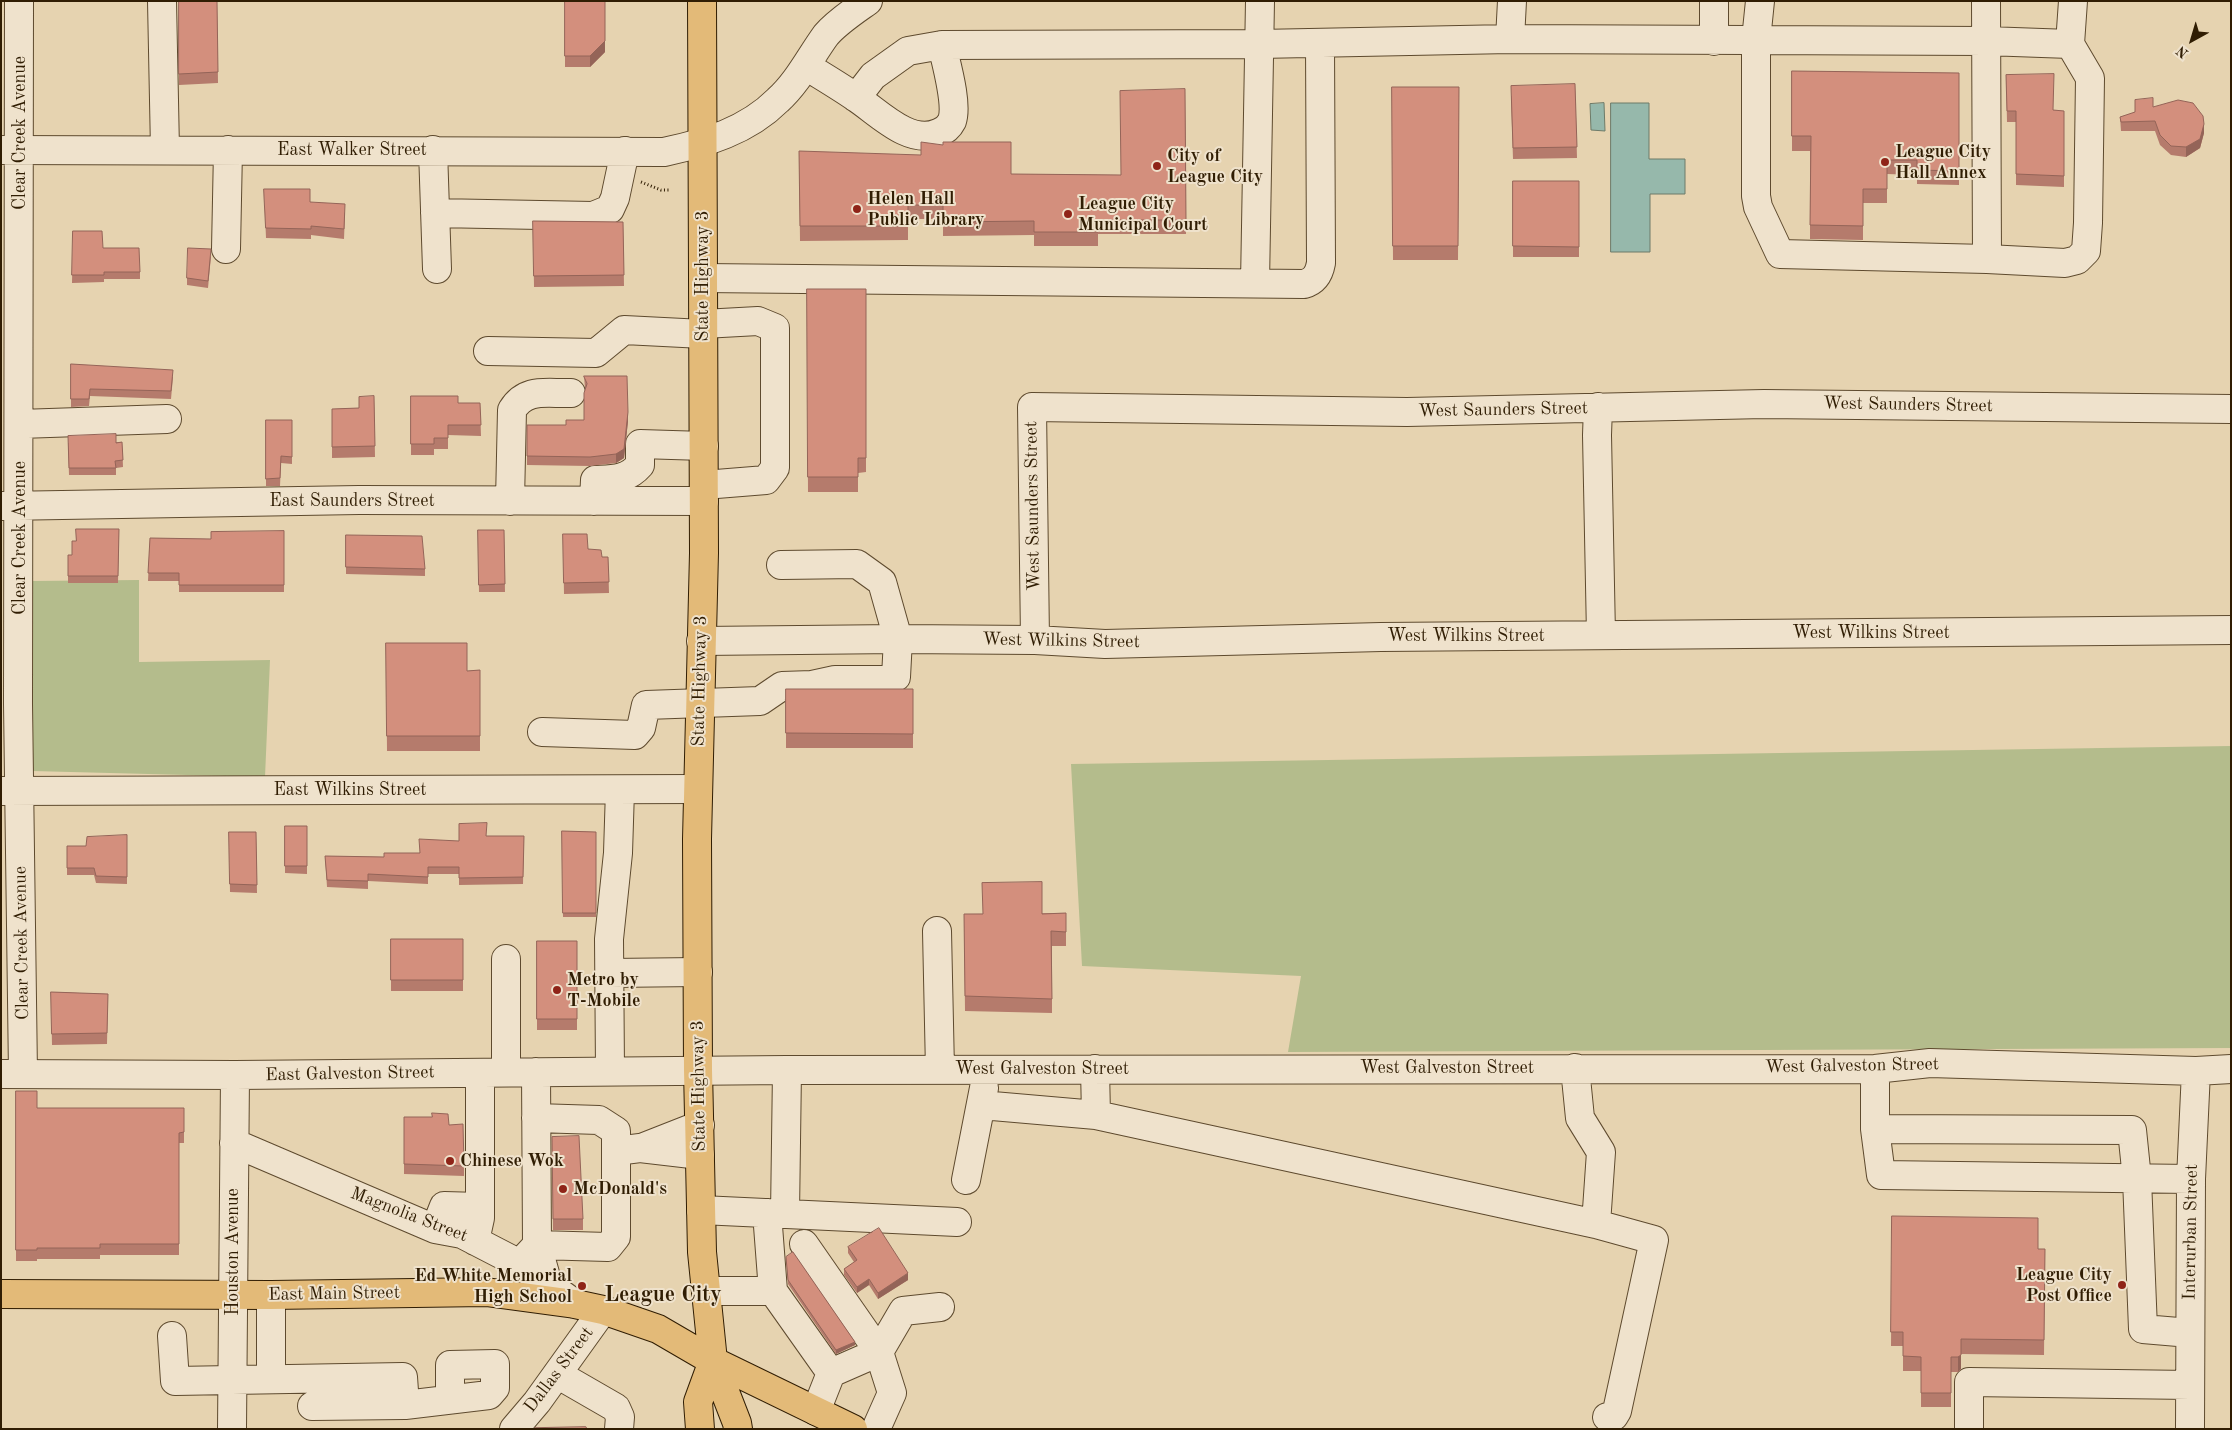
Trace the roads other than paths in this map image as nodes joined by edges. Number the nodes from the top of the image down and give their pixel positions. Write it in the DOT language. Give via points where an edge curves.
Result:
graph roads {
  1 [pos="19,1"];
  2 [pos="162,1"];
  3 [pos="702,1"];
  4 [pos="868,1"];
  5 [pos="1260,1"];
  6 [pos="1512,1"];
  7 [pos="1714,1"];
  8 [pos="1760,1"];
  9 [pos="1986,1"];
  10 [pos="2073,1"];
  11 [pos="1510,39"];
  12 [pos="1756,40"];
  13 [pos="1714,41"];
  14 [pos="1986,41"];
  15 [pos="1320,43"];
  16 [pos="1259,44"];
  17 [pos="2070,44"];
  18 [pos="942,45"];
  19 [pos="806,66"];
  20 [pos="856,98"];
  21 [pos="702,144"];
  22 [pos="11,150"];
  23 [pos="165,150"];
  24 [pos="228,150"];
  25 [pos="433,150"];
  26 [pos="625,151"];
  27 [pos="435,213"];
  28 [pos="226,249"];
  29 [pos="1987,259"];
  30 [pos="437,269"];
  31 [pos="703,278"];
  32 [pos="1255,283"];
  33 [pos="703,329"];
  34 [pos="488,351"];
  35 [pos="571,393"];
  36 [pos="1598,407"];
  37 [pos="2219,408"];
  38 [pos="167,419"];
  39 [pos="20,424"];
  40 [pos="704,446"];
  41 [pos="704,493"];
  42 [pos="510,501"];
  43 [pos="594,501"];
  44 [pos="11,506"];
  45 [pos="781,565"];
  46 [pos="2231,630"];
  47 [pos="1601,635"];
  48 [pos="898,639"];
  49 [pos="836,640"];
  50 [pos="1035,640"];
  51 [pos="701,641"];
  52 [pos="835,680"];
  53 [pos="700,702"];
  54 [pos="542,732"];
  55 [pos="620,790"];
  56 [pos="698,790"];
  57 [pos="11,792"];
  58 [pos="937,931"];
  59 [pos="506,959"];
  60 [pos="610,972"];
  61 [pos="698,972"];
  62 [pos="1575,1068"];
  63 [pos="1095,1069"];
  64 [pos="1875,1069"];
  65 [pos="2231,1069"];
  66 [pos="698,1070"];
  67 [pos="787,1070"];
  68 [pos="940,1070"];
  69 [pos="988,1070"];
  70 [pos="610,1071"];
  71 [pos="2196,1071"];
  72 [pos="536,1072"];
  73 [pos="493,1073"];
  74 [pos="12,1074"];
  75 [pos="235,1076"];
  76 [pos="981,1105"];
  77 [pos="1096,1115"];
  78 [pos="536,1118"];
  79 [pos="700,1125"];
  80 [pos="1875,1128"];
  81 [pos="234,1144"];
  82 [pos="628,1150"];
  83 [pos="700,1155"];
  84 [pos="2137,1179"];
  85 [pos="966,1180"];
  86 [pos="2191,1180"];
  87 [pos="480,1207"];
  88 [pos="701,1210"];
  89 [pos="785,1214"];
  90 [pos="957,1222"];
  91 [pos="1596,1224"];
  92 [pos="435,1229"];
  93 [pos="468,1238"];
  94 [pos="804,1244"];
  95 [pos="769,1246"];
  96 [pos="528,1254"];
  97 [pos="706,1291"];
  98 [pos="773,1292"];
  99 [pos="1,1294"];
  100 [pos="232,1295"];
  101 [pos="271,1295"];
  102 [pos="575,1304"];
  103 [pos="940,1307"];
  104 [pos="603,1310"];
  105 [pos="2190,1333"];
  106 [pos="172,1336"];
  107 [pos="879,1352"];
  108 [pos="713,1361"];
  109 [pos="831,1373"];
  110 [pos="557,1374"];
  111 [pos="271,1379"];
  112 [pos="232,1380"];
  113 [pos="2190,1384"];
  114 [pos="450,1399"];
  115 [pos="405,1405"];
  116 [pos="312,1406"];
  117 [pos="816,1411"];
  118 [pos="1608,1417"];
  119 [pos="232,1429"];
  120 [pos="514,1429"];
  121 [pos="619,1429"];
  122 [pos="700,1429"];
  123 [pos="738,1429"];
  124 [pos="853,1429"];
  125 [pos="876,1429"];
  126 [pos="1969,1429"];
  127 [pos="2190,1429"];
  1 -- 22 [label="street, Clear Creek Avenue"];
  2 -- 23 [label="street"];
  3 -- 21 [label="main road, State Highway 3"];
  4 -- 19 [label="street, East Walker Street" via="828,34"];
  5 -- 16 [label="street"];
  6 -- 11 [label="street"];
  7 -- 13 [label="street"];
  8 -- 12 [label="street"];
  9 -- 14 [label="street"];
  10 -- 17 [label="street"];
  11 -- 13 [label="street"];
  11 -- 15 [label="street"];
  12 -- 13 [label="street"];
  12 -- 14 [label="street"];
  12 -- 29 [label="street" via="1756,196 1780,254"];
  14 -- 17 [label="street"];
  14 -- 29 [label="street"];
  15 -- 16 [label="street"];
  15 -- 32 [label="street" via="1320,271 1316,278 1304,284"];
  16 -- 18 [label="street"];
  16 -- 32 [label="street"];
  17 -- 29 [label="street" via="2090,78 2086,252 2077,260 2065,263"];
  18 -- 20 [label="street" via="908,51 873,76"];
  18 -- 20 [label="street" via="954,108 952,120 945,130 933,136 916,135"];
  19 -- 20 [label="street"];
  19 -- 21 [label="street, East Walker Street" via="778,101 742,127"];
  21 -- 26 [label="street, East Walker Street" via="664,152"];
  21 -- 31 [label="main road, State Highway 3"];
  22 -- 23 [label="street, East Walker Street"];
  22 -- 39 [label="street, Clear Creek Avenue"];
  23 -- 24 [label="street, East Walker Street"];
  24 -- 25 [label="street, East Walker Street"];
  24 -- 28 [label="street"];
  25 -- 26 [label="street, East Walker Street"];
  25 -- 27 [label="street"];
  26 -- 27 [label="street" via="616,198 610,209 593,216"];
  27 -- 30 [label="street"];
  31 -- 32 [label="street"];
  31 -- 33 [label="main road, State Highway 3"];
  33 -- 34 [label="street" via="624,330 596,353"];
  33 -- 40 [label="main road, State Highway 3"];
  33 -- 41 [label="street, East Saunders Street" via="758,320 775,328 775,468 766,480"];
  35 -- 42 [label="street" via="528,394 518,400 512,410"];
  36 -- 37 [label="street, West Saunders Street" via="1764,404"];
  36 -- 47 [label="street"];
  36 -- 50 [label="street, West Saunders Street" via="1407,412 1032,407"];
  38 -- 39 [label="street"];
  39 -- 44 [label="street, Clear Creek Avenue"];
  40 -- 41 [label="main road, State Highway 3"];
  40 -- 43 [label="street" via="640,444 640,466 621,479 595,480"];
  41 -- 43 [label="street, East Saunders Street"];
  41 -- 51 [label="main road, State Highway 3"];
  42 -- 43 [label="street, East Saunders Street"];
  42 -- 44 [label="street, East Saunders Street" via="359,500"];
  44 -- 57 [label="street, Clear Creek Avenue" via="18,704"];
  45 -- 48 [label="street" via="857,564 882,582"];
  46 -- 47 [label="street, West Wilkins Street"];
  47 -- 50 [label="street, West Wilkins Street" via="1105,644"];
  48 -- 49 [label="street, West Wilkins Street"];
  48 -- 50 [label="street, West Wilkins Street"];
  48 -- 52 [label="street" via="896,677 890,680"];
  49 -- 51 [label="street, West Wilkins Street"];
  49 -- 52 [label="street"];
  51 -- 53 [label="main road, State Highway 3"];
  52 -- 53 [label="street" via="782,686 760,701"];
  53 -- 54 [label="street" via="646,705 641,728 635,736"];
  53 -- 56 [label="main road, State Highway 3"];
  55 -- 56 [label="street, East Wilkins Street"];
  55 -- 57 [label="street, East Wilkins Street"];
  55 -- 60 [label="street" via="618,853 609,940"];
  56 -- 61 [label="main road, State Highway 3"];
  57 -- 74 [label="street, Clear Creek Avenue"];
  58 -- 68 [label="street"];
  59 -- 73 [label="street"];
  60 -- 61 [label="street"];
  60 -- 70 [label="street"];
  61 -- 66 [label="main road, State Highway 3"];
  62 -- 63 [label="street, West Galveston Street"];
  62 -- 64 [label="street, West Galveston Street"];
  62 -- 91 [label="street" via="1580,1118 1601,1152"];
  63 -- 69 [label="street, West Galveston Street"];
  63 -- 77 [label="street"];
  64 -- 71 [label="street, West Galveston Street" via="1930,1064"];
  64 -- 80 [label="street"];
  65 -- 71 [label="street"];
  66 -- 67 [label="street, West Galveston Street"];
  66 -- 70 [label="street, East Galveston Street"];
  66 -- 79 [label="main road, State Highway 3"];
  67 -- 68 [label="street, West Galveston Street"];
  67 -- 89 [label="street"];
  68 -- 69 [label="street, West Galveston Street"];
  69 -- 76 [label="street"];
  70 -- 72 [label="street, East Galveston Street"];
  71 -- 86 [label="street, Interurban Street"];
  72 -- 73 [label="street, East Galveston Street"];
  72 -- 78 [label="street"];
  73 -- 75 [label="street, East Galveston Street"];
  73 -- 87 [label="street"];
  74 -- 75 [label="street, East Galveston Street"];
  75 -- 81 [label="street, Houston Avenue"];
  76 -- 77 [label="street"];
  76 -- 85 [label="street"];
  77 -- 91 [label="street"];
  78 -- 82 [label="street" via="599,1120 616,1131"];
  78 -- 96 [label="street"];
  79 -- 82 [label="street"];
  79 -- 83 [label="main road, State Highway 3"];
  80 -- 84 [label="street" via="1880,1175"];
  80 -- 84 [label="street" via="2132,1130"];
  81 -- 92 [label="street, Magnolia Street"];
  81 -- 100 [label="street, Houston Avenue"];
  82 -- 83 [label="street"];
  82 -- 96 [label="street" via="616,1236 608,1247"];
  83 -- 88 [label="main road, State Highway 3"];
  84 -- 86 [label="street"];
  84 -- 105 [label="street" via="2143,1329"];
  86 -- 105 [label="street, Interurban Street"];
  87 -- 92 [label="street" via="444,1206"];
  87 -- 93 [label="street" via="480,1218"];
  88 -- 89 [label="street"];
  88 -- 97 [label="main road, State Highway 3"];
  89 -- 90 [label="street"];
  89 -- 94 [label="street"];
  89 -- 95 [label="street"];
  91 -- 118 [label="street" via="1654,1240 1617,1411"];
  92 -- 93 [label="street, Magnolia Street"];
  93 -- 96 [label="street, Magnolia Street"];
  94 -- 95 [label="street"];
  94 -- 107 [label="street"];
  95 -- 98 [label="street"];
  96 -- 102 [label="street, Magnolia Street" via="548,1284"];
  97 -- 98 [label="street"];
  97 -- 108 [label="main road, State Highway 3"];
  98 -- 109 [label="street"];
  99 -- 100 [label="main road, East Main Street"];
  100 -- 101 [label="main road, East Main Street"];
  100 -- 112 [label="street, Houston Avenue"];
  101 -- 102 [label="main road, East Main Street" via="486,1292"];
  101 -- 111 [label="street"];
  102 -- 104 [label="main road, East Main Street"];
  103 -- 107 [label="street" via="903,1311"];
  104 -- 108 [label="main road, East Main Street" via="658,1329"];
  104 -- 110 [label="street, Dallas Street"];
  105 -- 113 [label="street, Interurban Street"];
  106 -- 112 [label="street" via="175,1382"];
  107 -- 109 [label="street"];
  107 -- 125 [label="street" via="892,1393"];
  108 -- 117 [label="main road, East Main Street"];
  108 -- 122 [label="main road, State Highway 3" via="698,1402"];
  108 -- 123 [label="main road, State Highway 3"];
  109 -- 117 [label="street"];
  110 -- 120 [label="street, Dallas Street"];
  110 -- 121 [label="street" via="616,1408 620,1417"];
  111 -- 112 [label="street"];
  111 -- 115 [label="street" via="403,1377"];
  112 -- 119 [label="street, Houston Avenue"];
  113 -- 126 [label="street" via="1969,1382"];
  113 -- 127 [label="street, Interurban Street"];
  114 -- 115 [label="street"];
  115 -- 116 [label="street"];
  117 -- 124 [label="main road, East Main Street"];
}
